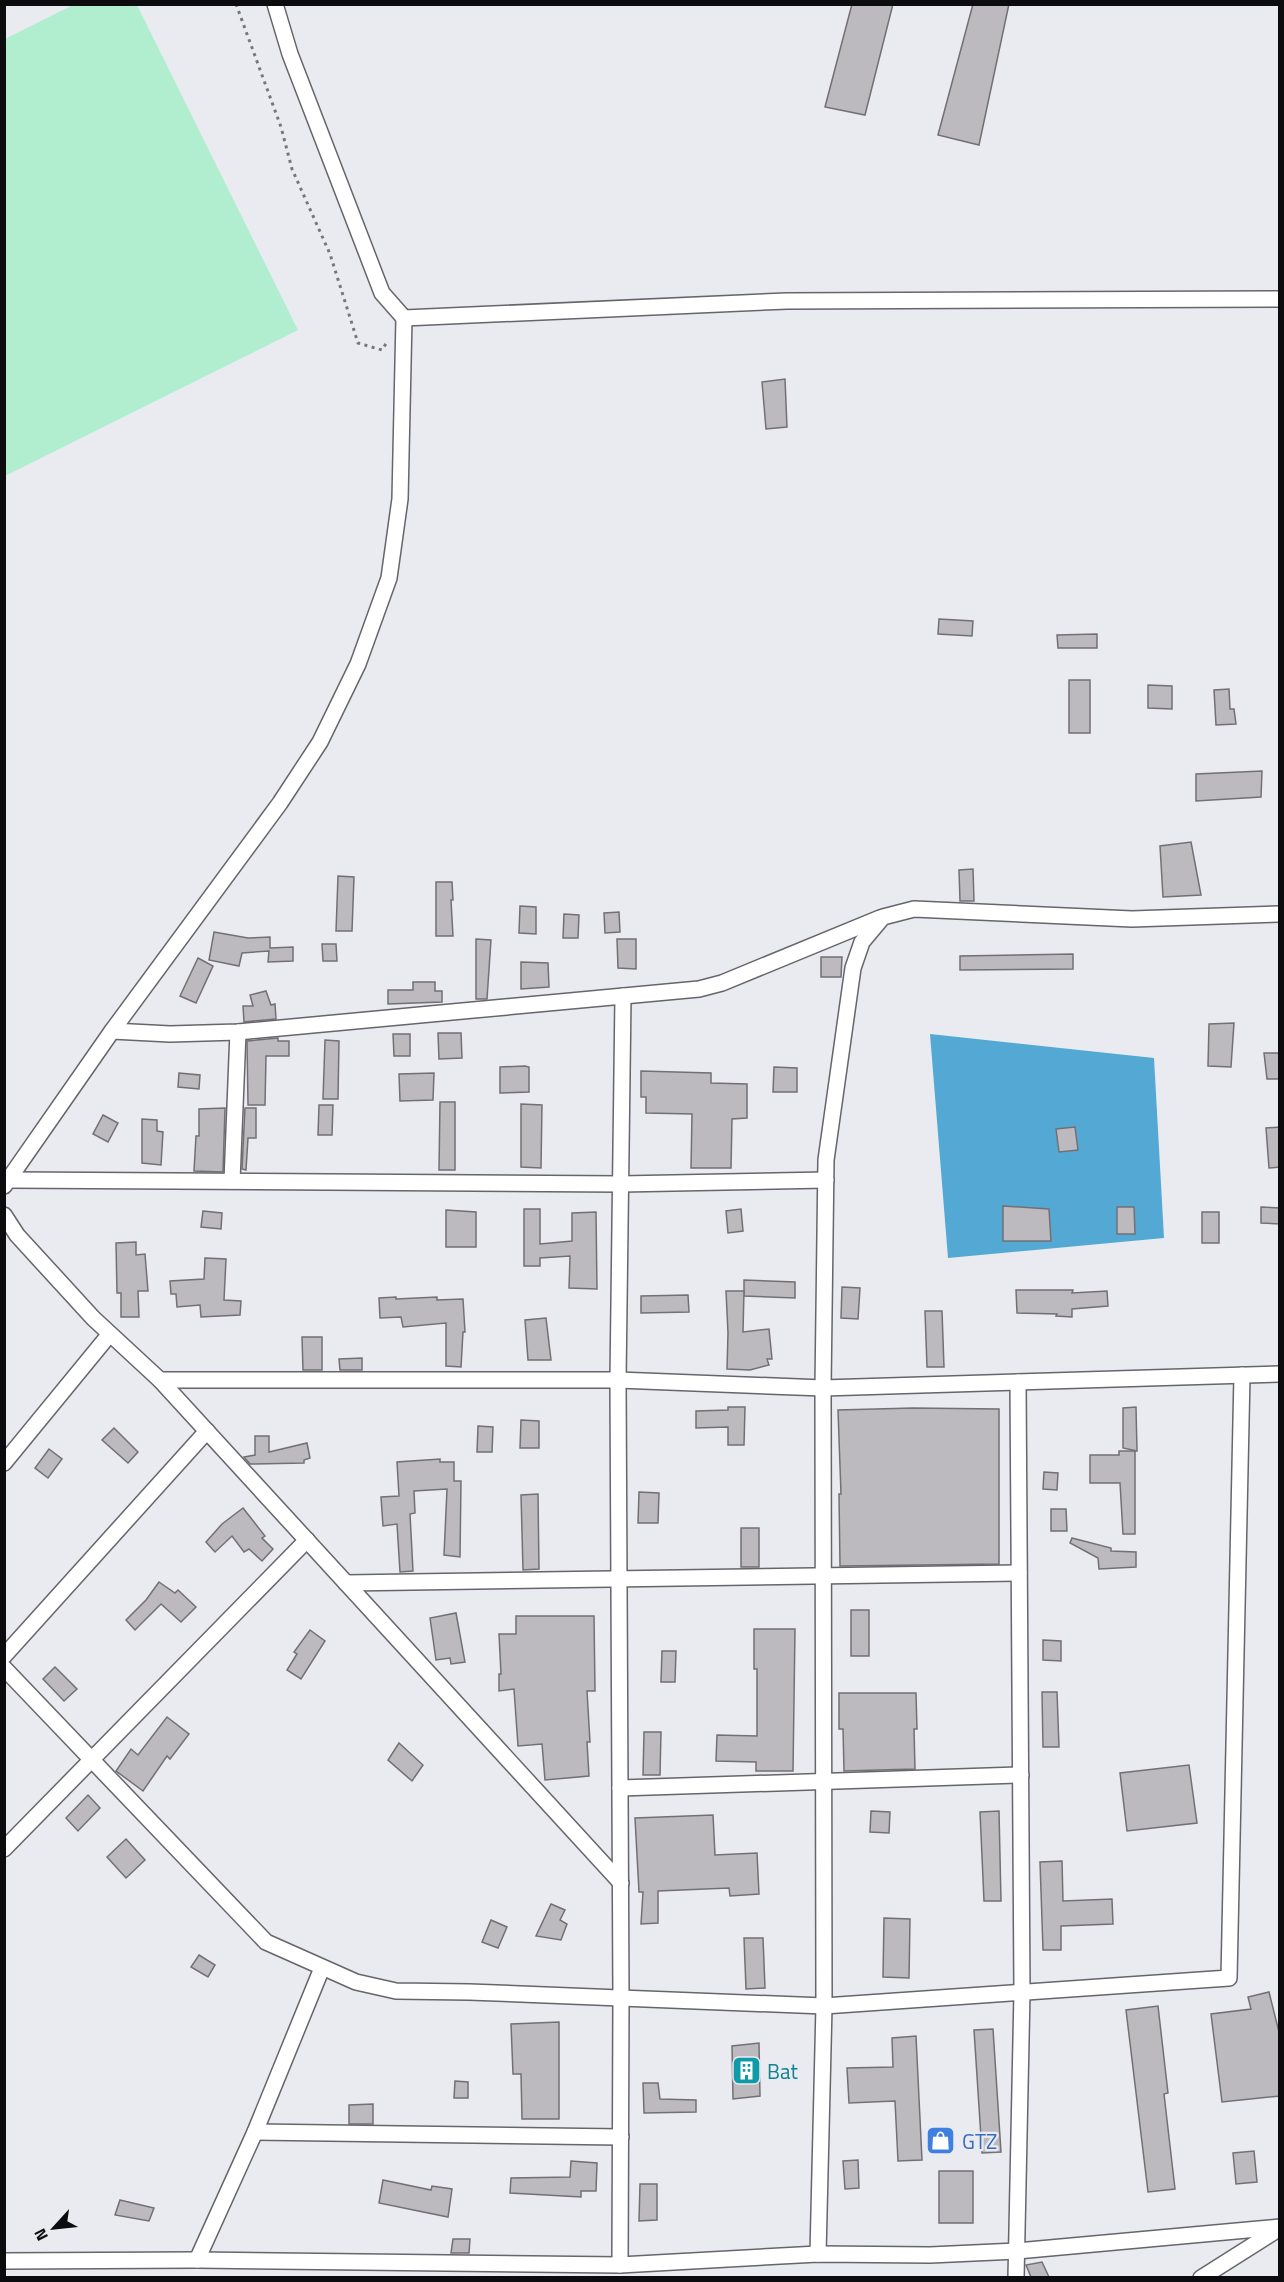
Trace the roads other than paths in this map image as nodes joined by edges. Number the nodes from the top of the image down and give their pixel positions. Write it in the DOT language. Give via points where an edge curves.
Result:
graph roads {
  1 [pos="275,4"];
  2 [pos="1280,299"];
  3 [pos="404,318"];
  4 [pos="1280,914"];
  5 [pos="883,917"];
  6 [pos="623,996"];
  7 [pos="112,1031"];
  8 [pos="238,1032"];
  9 [pos="826,1180"];
  10 [pos="232,1181"];
  11 [pos="7,1183"];
  12 [pos="621,1184"];
  13 [pos="4,1215"];
  14 [pos="110,1335"];
  15 [pos="1280,1374"];
  16 [pos="1242,1375"];
  17 [pos="160,1380"];
  18 [pos="618,1380"];
  19 [pos="1018,1382"];
  20 [pos="823,1388"];
  21 [pos="207,1431"];
  22 [pos="4,1463"];
  23 [pos="307,1540"];
  24 [pos="1020,1573"];
  25 [pos="823,1578"];
  26 [pos="619,1579"];
  27 [pos="346,1583"];
  28 [pos="4,1656"];
  29 [pos="4,1668"];
  30 [pos="92,1759"];
  31 [pos="1021,1775"];
  32 [pos="823,1782"];
  33 [pos="620,1788"];
  34 [pos="4,1849"];
  35 [pos="621,1883"];
  36 [pos="322,1968"];
  37 [pos="1022,1992"];
  38 [pos="621,1998"];
  39 [pos="824,2006"];
  40 [pos="255,2132"];
  41 [pos="621,2138"];
  42 [pos="1280,2228"];
  43 [pos="1017,2251"];
  44 [pos="818,2254"];
  45 [pos="197,2260"];
  46 [pos="4,2261"];
  47 [pos="1223,2264"];
  48 [pos="620,2265"];
  49 [pos="1016,2277"];
  50 [pos="1201,2277"];
  51 [pos="1232,2277"];
  1 -- 3 [label="street" via="290,54 382,293"];
  2 -- 3 [label="street" via="787,301"];
  3 -- 7 [label="street" via="400,499 389,578 358,664 320,742 280,803"];
  4 -- 5 [label="street" via="1132,919 914,909"];
  5 -- 6 [label="street" via="722,983"];
  5 -- 9 [label="street" via="862,942 853,968"];
  6 -- 8 [label="street"];
  6 -- 12 [label="street"];
  7 -- 8 [label="street"];
  7 -- 11 [label="street"];
  8 -- 10 [label="street"];
  9 -- 12 [label="street"];
  9 -- 20 [label="street"];
  10 -- 11 [label="street"];
  10 -- 12 [label="street"];
  12 -- 18 [label="street"];
  13 -- 14 [label="street" via="17,1236"];
  14 -- 17 [label="street"];
  14 -- 22 [label="street"];
  15 -- 16 [label="street"];
  16 -- 19 [label="street"];
  16 -- 37 [label="street" via="1229,1978"];
  17 -- 18 [label="street"];
  17 -- 21 [label="street"];
  18 -- 20 [label="street"];
  18 -- 26 [label="street"];
  19 -- 20 [label="street"];
  19 -- 24 [label="street"];
  20 -- 25 [label="street"];
  21 -- 23 [label="street"];
  21 -- 28 [label="street"];
  23 -- 27 [label="street"];
  23 -- 30 [label="street"];
  24 -- 25 [label="street"];
  24 -- 31 [label="street"];
  25 -- 26 [label="street"];
  25 -- 32 [label="street"];
  26 -- 27 [label="street"];
  26 -- 33 [label="street"];
  27 -- 35 [label="street"];
  29 -- 30 [label="street"];
  30 -- 34 [label="street"];
  30 -- 36 [label="street" via="266,1942"];
  31 -- 32 [label="street"];
  31 -- 37 [label="street"];
  32 -- 33 [label="street"];
  32 -- 39 [label="street"];
  33 -- 35 [label="street"];
  35 -- 38 [label="street"];
  36 -- 38 [label="street" via="356,1982 396,1991"];
  36 -- 40 [label="street"];
  37 -- 39 [label="street"];
  37 -- 43 [label="street"];
  38 -- 39 [label="street"];
  38 -- 41 [label="street"];
  39 -- 44 [label="street"];
  40 -- 41 [label="street"];
  40 -- 45 [label="street"];
  41 -- 48 [label="street"];
  42 -- 43 [label="street"];
  42 -- 47 [label="street"];
  43 -- 44 [label="street"];
  43 -- 49 [label="street"];
  44 -- 48 [label="street"];
  45 -- 46 [label="street"];
  45 -- 48 [label="street"];
  47 -- 50 [label="street"];
  47 -- 51 [label="street"];
}
